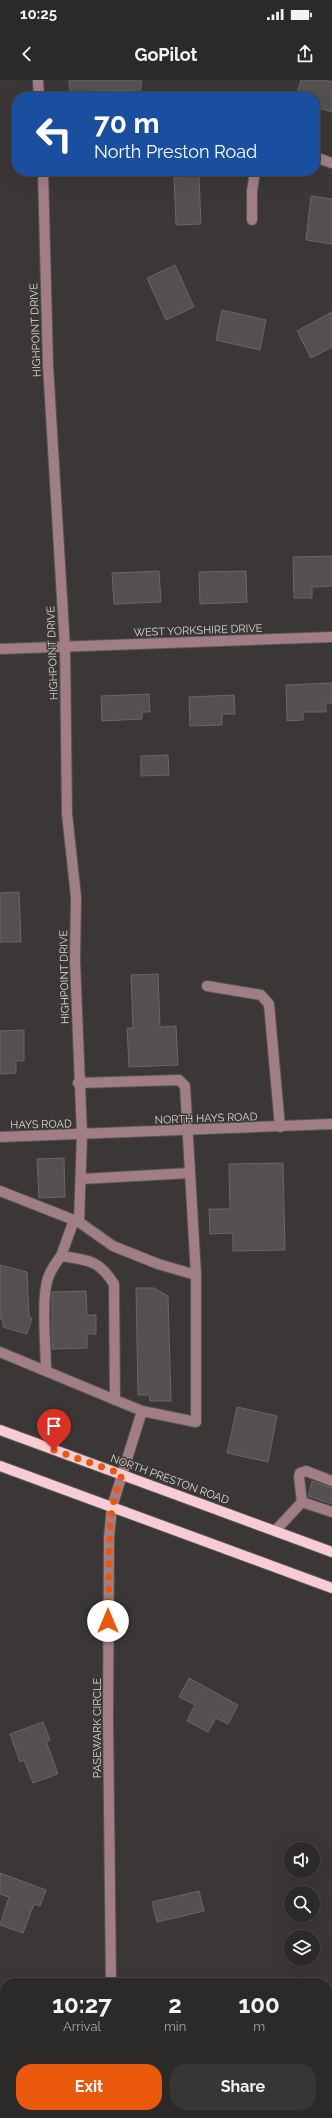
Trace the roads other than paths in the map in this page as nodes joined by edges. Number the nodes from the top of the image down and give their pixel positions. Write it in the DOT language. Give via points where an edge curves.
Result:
graph roads {
  1 [pos="38,80"];
  2 [pos="39,92"];
  3 [pos="320,159"];
  4 [pos="332,163"];
  5 [pos="43,176"];
  6 [pos="254,176"];
  7 [pos="252,220"];
  8 [pos="332,637"];
  9 [pos="65,648"];
  10 [pos="0,649"];
  11 [pos="206,986"];
  12 [pos="78,1083"];
  13 [pos="332,1124"];
  14 [pos="280,1126"];
  15 [pos="187,1130"];
  16 [pos="82,1135"];
  17 [pos="0,1137"];
  18 [pos="190,1173"];
  19 [pos="81,1178"];
  20 [pos="0,1191"];
  21 [pos="77,1221"];
  22 [pos="61,1256"];
  23 [pos="196,1275"];
  24 [pos="0,1352"];
  25 [pos="46,1371"];
  26 [pos="115,1400"];
  27 [pos="142,1411"];
  28 [pos="0,1430"];
  29 [pos="0,1466"];
  30 [pos="122,1474"];
  31 [pos="332,1481"];
  32 [pos="302,1502"];
  33 [pos="112,1507"];
  34 [pos="332,1512"];
  35 [pos="275,1531"];
  36 [pos="332,1552"];
  37 [pos="332,1588"];
  38 [pos="112,1978"];
  1 -- 2 [label="street"];
  3 -- 4 [label="street"];
  5 -- 9 [label="street, HIGHPOINT DRIVE" via="48,365"];
  6 -- 7 [label="street"];
  8 -- 9 [label="street, WEST YORKSHIRE DRIVE"];
  9 -- 10 [label="street, WEST YORKSHIRE DRIVE"];
  9 -- 12 [label="street, HIGHPOINT DRIVE" via="67,814 76,897"];
  11 -- 14 [label="street" via="261,995 269,1004"];
  12 -- 15 [label="street" via="179,1080 185,1086"];
  12 -- 16 [label="street, HIGHPOINT DRIVE"];
  13 -- 14 [label="street, NORTH HAYS ROAD"];
  14 -- 15 [label="street, NORTH HAYS ROAD"];
  15 -- 16 [label="street, NORTH HAYS ROAD"];
  15 -- 18 [label="street"];
  16 -- 17 [label="street, HAYS ROAD"];
  16 -- 19 [label="street, HIGHPOINT DRIVE"];
  18 -- 19 [label="street"];
  18 -- 23 [label="street"];
  19 -- 21 [label="street, HIGHPOINT DRIVE"];
  20 -- 21 [label="street"];
  21 -- 22 [label="street, HIGHPOINT DRIVE"];
  21 -- 23 [label="street" via="113,1246 158,1264"];
  22 -- 25 [label="street, HIGHPOINT DRIVE" via="52,1268 47,1284"];
  22 -- 26 [label="street" via="87,1259 97,1263 107,1272 114,1284"];
  23 -- 27 [label="street" via="196,1422"];
  24 -- 25 [label="street"];
  25 -- 26 [label="street"];
  26 -- 27 [label="street"];
  27 -- 30 [label="street, PASEWARK CIRCLE"];
  28 -- 30 [label="main road, NORTH PRESTON ROAD"];
  29 -- 33 [label="main road"];
  30 -- 33 [label="street, PASEWARK CIRCLE"];
  30 -- 35 [label="main road, NORTH PRESTON ROAD"];
  31 -- 32 [label="street" via="306,1471 300,1473"];
  32 -- 34 [label="street"];
  32 -- 35 [label="street"];
  33 -- 37 [label="main road"];
  33 -- 38 [label="street, PASEWARK CIRCLE" via="109,1537 108,1719"];
  35 -- 36 [label="main road, NORTH PRESTON ROAD"];
}
